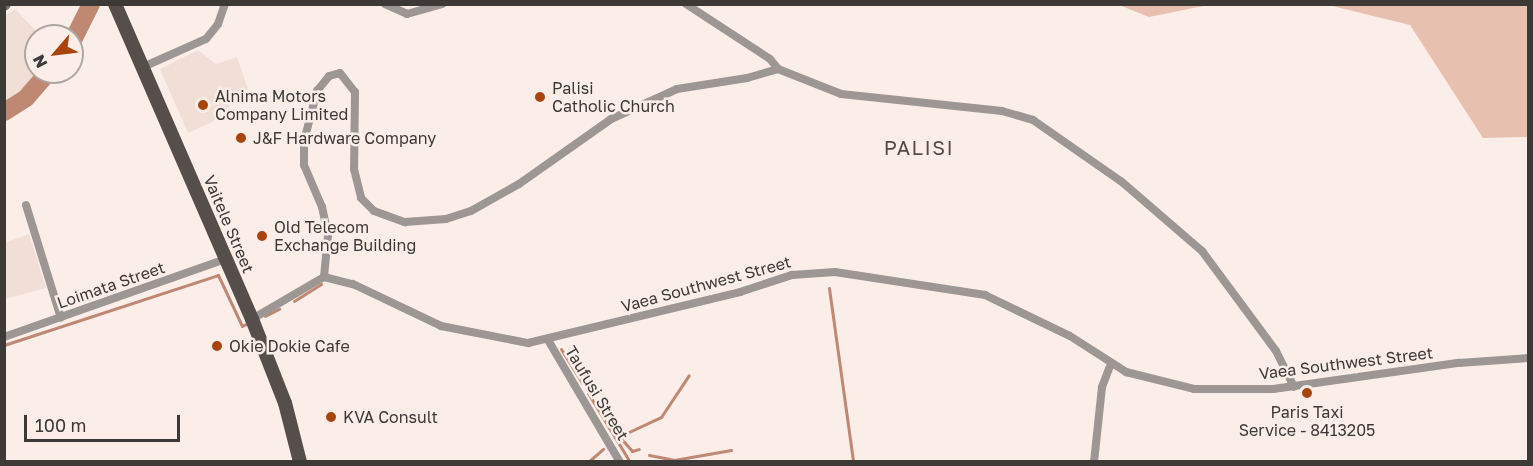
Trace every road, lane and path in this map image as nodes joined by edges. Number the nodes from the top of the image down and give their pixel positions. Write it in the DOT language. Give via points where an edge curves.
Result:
graph roads {
  1 [pos="225,4"];
  2 [pos="385,4"];
  3 [pos="443,4"];
  4 [pos="686,4"];
  5 [pos="116,6"];
  6 [pos="143,67"];
  7 [pos="778,69"];
  8 [pos="26,204"];
  9 [pos="226,259"];
  10 [pos="324,277"];
  11 [pos="61,318"];
  12 [pos="252,319"];
  13 [pos="4,337"];
  14 [pos="548,340"];
  15 [pos="1528,358"];
  16 [pos="1112,364"];
  17 [pos="1294,387"];
  18 [pos="300,462"];
  19 [pos="620,462"];
  20 [pos="1094,462"];
  1 -- 6 [label="street" via="218,24 206,39"];
  2 -- 3 [label="street" via="407,14"];
  4 -- 7 [label="street" via="770,59"];
  5 -- 6 [label="main road, Vaitele Street"];
  6 -- 9 [label="main road, Vaitele Street"];
  7 -- 10 [label="street" via="667,93 611,119 471,211 446,219 405,222 374,211 361,198 354,169 355,92 340,73 329,76 317,91 304,141 304,165 322,207 328,235"];
  7 -- 17 [label="street" via="841,94 1002,111 1033,120 1122,182 1202,251 1276,351"];
  8 -- 11 [label="street"];
  9 -- 11 [label="street, Loimata Street"];
  9 -- 12 [label="main road, Vaitele Street"];
  10 -- 12 [label="street"];
  10 -- 14 [label="street, Vaea Southwest Street" via="353,284 441,326 510,341"];
  11 -- 13 [label="street, Loimata Street"];
  12 -- 18 [label="main road, Vaitele Street" via="285,403"];
  14 -- 16 [label="street, Vaea Southwest Street" via="740,292 792,274 835,272 985,296 1032,316"];
  14 -- 19 [label="street, Taufusi Street"];
  15 -- 17 [label="street, Vaea Southwest Street" via="1459,363"];
  16 -- 17 [label="street, Vaea Southwest Street" via="1126,372 1194,388"];
  16 -- 20 [label="street" via="1102,387"];
}
